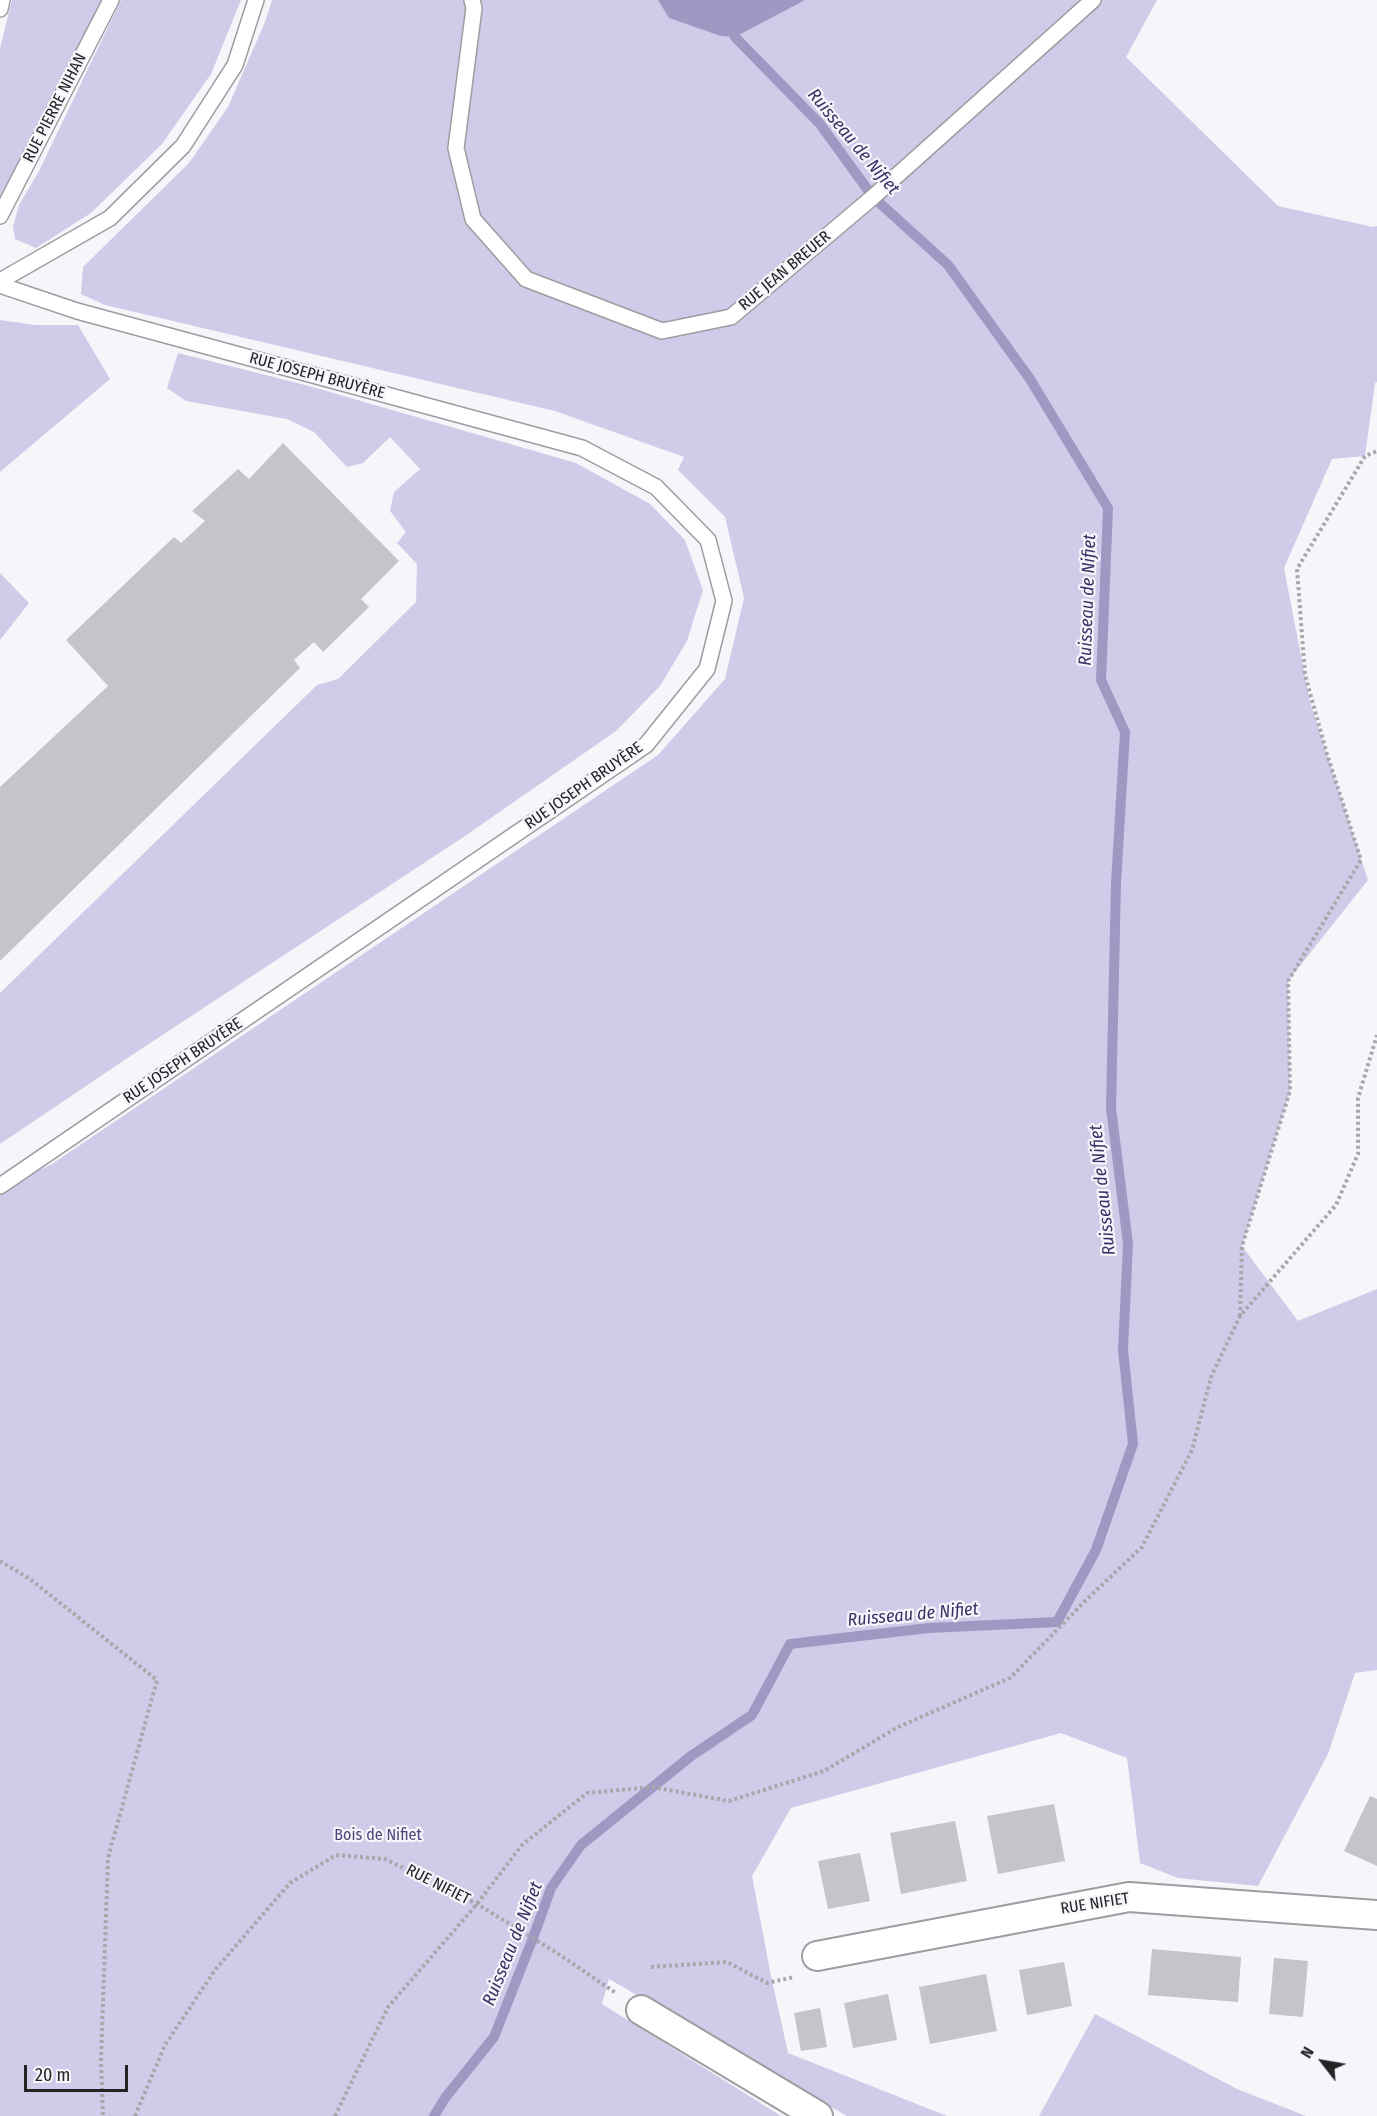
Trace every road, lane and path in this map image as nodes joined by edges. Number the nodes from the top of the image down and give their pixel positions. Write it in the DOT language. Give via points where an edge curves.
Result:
graph roads {
  1 [pos="2,0"];
  2 [pos="111,0"];
  3 [pos="256,0"];
  4 [pos="472,0"];
  5 [pos="1093,0"];
  6 [pos="0,9"];
  7 [pos="0,216"];
  8 [pos="0,283"];
  9 [pos="1377,451"];
  10 [pos="1377,1035"];
  11 [pos="0,1186"];
  12 [pos="1240,1316"];
  13 [pos="0,1561"];
  14 [pos="477,1904"];
  15 [pos="1377,1916"];
  16 [pos="817,1956"];
  17 [pos="651,1967"];
  18 [pos="641,2010"];
  19 [pos="103,2116"];
  20 [pos="135,2116"];
  21 [pos="335,2116"];
  22 [pos="818,2116"];
  1 -- 6 [label="lane"];
  2 -- 7 [label="lane, RUE PIERRE NIHAN"];
  3 -- 8 [label="lane" via="235,65 183,146 111,218"];
  4 -- 5 [label="lane, RUE JEAN BREUER" via="456,148 473,219 526,279 662,331 731,317 873,197"];
  8 -- 11 [label="lane, RUE JOSEPH BRUYÈRE" via="77,311 582,448 656,488 708,540 724,601 706,669 646,745"];
  9 -- 12 [label="path" via="1365,456 1298,569 1305,675 1361,860 1288,981 1290,1091 1242,1246"];
  10 -- 12 [label="path" via="1358,1098 1358,1154 1336,1205"];
  12 -- 14 [label="path" via="1211,1377 1192,1450 1142,1547 1010,1677 898,1727 824,1771 729,1801 652,1787 587,1793 522,1845"];
  13 -- 19 [label="path" via="30,1579 157,1680 108,1858 101,2059"];
  14 -- 18 [label="path, RUE NIFIET"];
  14 -- 20 [label="path, RUE NIFIET" via="386,1859 336,1855 290,1883 215,1970 165,2046"];
  14 -- 21 [label="path" via="388,2007"];
  15 -- 16 [label="street, RUE NIFIET" via="1129,1897"];
  16 -- 17 [label="path" via="820,1972 767,1983 727,1962"];
  18 -- 22 [label="street"];
}
